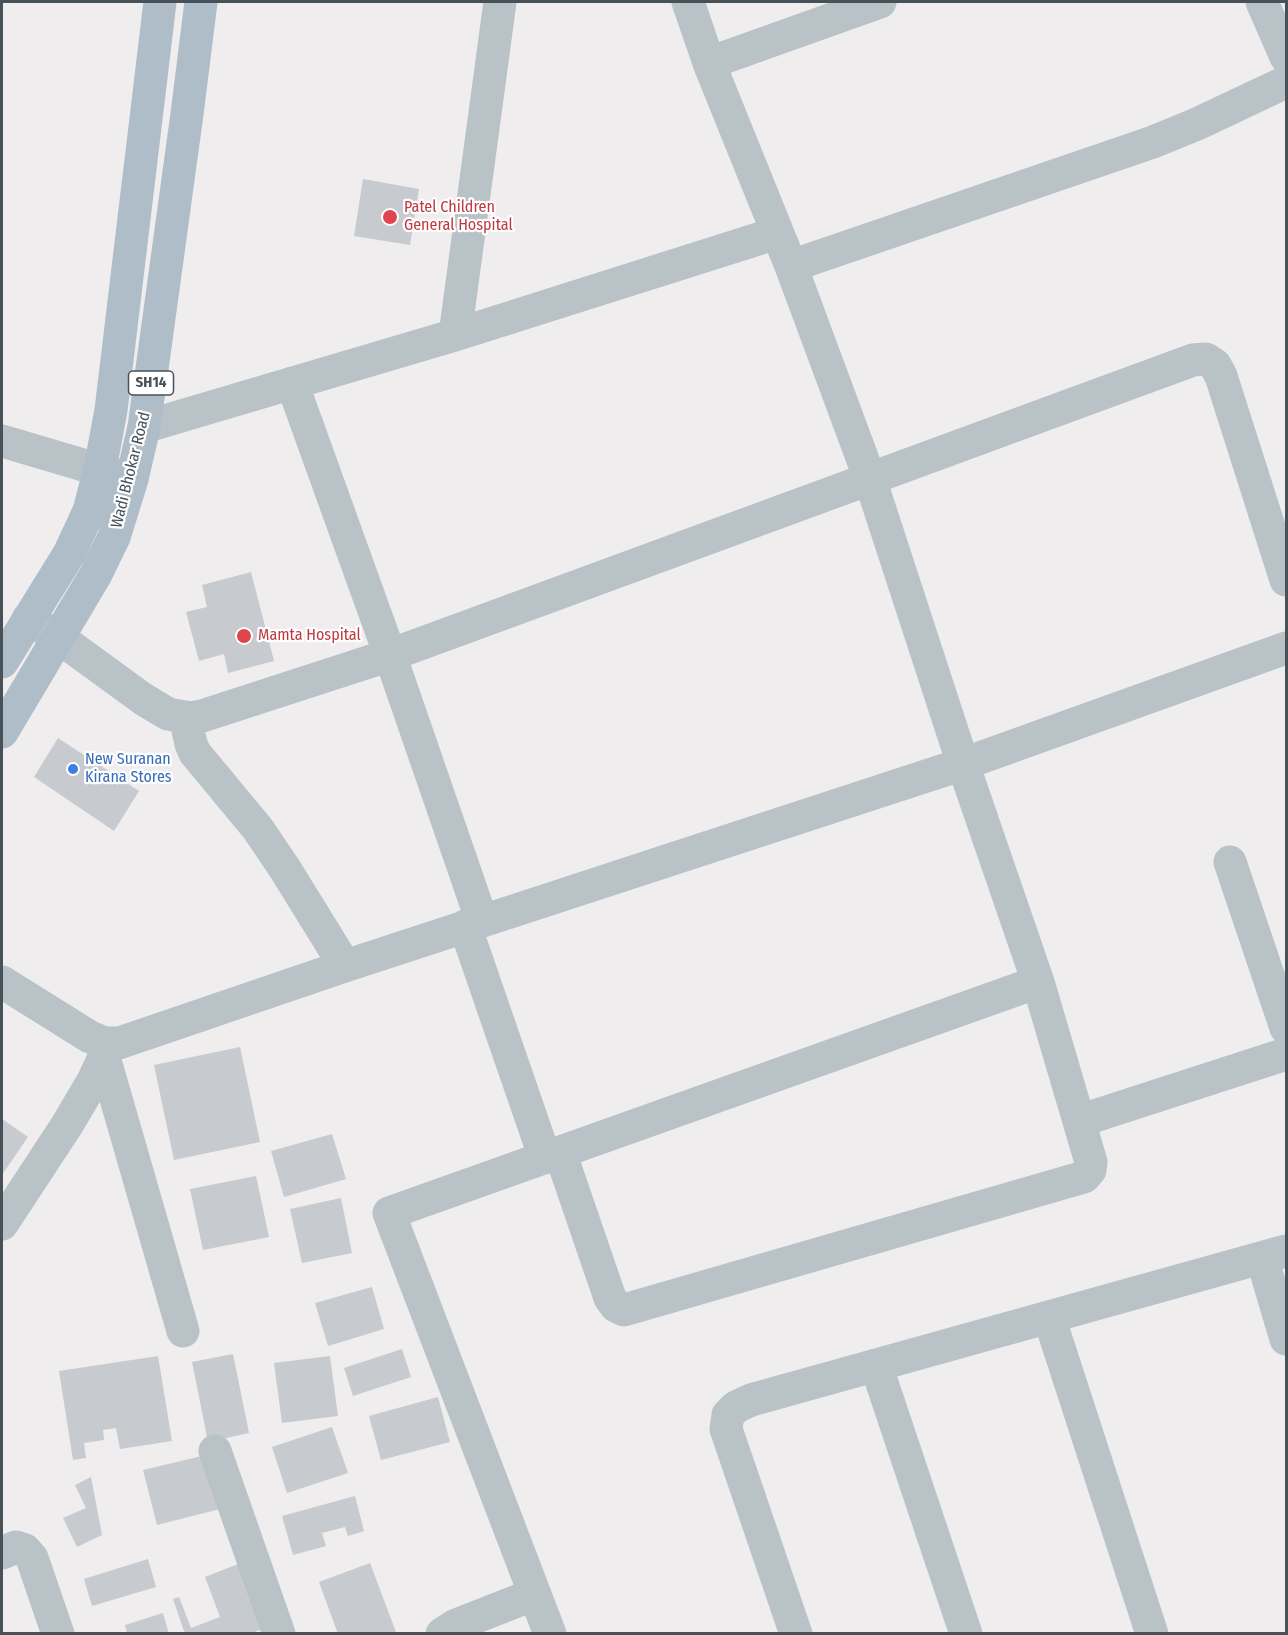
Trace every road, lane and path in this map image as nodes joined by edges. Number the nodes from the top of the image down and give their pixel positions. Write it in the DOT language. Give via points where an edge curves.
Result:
graph roads {
  1 [pos="160,2"];
  2 [pos="201,2"];
  3 [pos="500,2"];
  4 [pos="688,2"];
  5 [pos="880,2"];
  6 [pos="1262,2"];
  7 [pos="1287,57"];
  8 [pos="708,63"];
  9 [pos="1287,82"];
  10 [pos="777,233"];
  11 [pos="791,267"];
  12 [pos="455,335"];
  13 [pos="292,383"];
  14 [pos="144,428"];
  15 [pos="2,441"];
  16 [pos="100,469"];
  17 [pos="870,479"];
  18 [pos="132,480"];
  19 [pos="1287,580"];
  20 [pos="28,619"];
  21 [pos="58,637"];
  22 [pos="1287,648"];
  23 [pos="390,655"];
  24 [pos="2,662"];
  25 [pos="190,718"];
  26 [pos="2,732"];
  27 [pos="963,764"];
  28 [pos="1230,862"];
  29 [pos="473,924"];
  30 [pos="345,966"];
  31 [pos="2,982"];
  32 [pos="1038,982"];
  33 [pos="1287,1028"];
  34 [pos="105,1050"];
  35 [pos="1287,1053"];
  36 [pos="1079,1121"];
  37 [pos="552,1155"];
  38 [pos="2,1224"];
  39 [pos="1274,1254"];
  40 [pos="1049,1317"];
  41 [pos="183,1331"];
  42 [pos="1287,1339"];
  43 [pos="876,1365"];
  44 [pos="214,1451"];
  45 [pos="2,1553"];
  46 [pos="535,1594"];
  47 [pos="58,1634"];
  48 [pos="279,1634"];
  49 [pos="442,1634"];
  50 [pos="550,1634"];
  51 [pos="796,1634"];
  52 [pos="966,1634"];
  53 [pos="1152,1634"];
  1 -- 16 [label="main road, Wadi Bhokar Road / SH14" via="113,398"];
  2 -- 14 [label="main road, Wadi Bhokar Road / SH14"];
  3 -- 12 [label="street"];
  4 -- 8 [label="street"];
  5 -- 8 [label="street"];
  6 -- 7 [label="street"];
  8 -- 10 [label="street"];
  9 -- 11 [label="street" via="1153,142"];
  10 -- 11 [label="street"];
  10 -- 12 [label="street"];
  11 -- 17 [label="street"];
  12 -- 13 [label="street"];
  13 -- 14 [label="street"];
  13 -- 23 [label="street"];
  14 -- 18 [label="main road, Wadi Bhokar Road / SH14"];
  15 -- 16 [label="street"];
  16 -- 18 [label="street"];
  16 -- 20 [label="main road, Wadi Bhokar Road / SH14" via="90,511 69,554"];
  17 -- 19 [label="street" via="1193,360 1206,359 1221,375"];
  17 -- 23 [label="street"];
  17 -- 27 [label="street"];
  18 -- 21 [label="main road, Wadi Bhokar Road / SH14" via="114,537"];
  20 -- 21 [label="street"];
  20 -- 24 [label="main road, Wadi Bhokar Road / SH14"];
  21 -- 25 [label="street" via="143,699 168,714"];
  21 -- 26 [label="main road, Wadi Bhokar Road / SH14"];
  22 -- 27 [label="street"];
  23 -- 25 [label="street"];
  23 -- 29 [label="street"];
  25 -- 30 [label="street" via="195,753 285,869"];
  27 -- 29 [label="street"];
  27 -- 32 [label="street"];
  28 -- 33 [label="street"];
  29 -- 30 [label="street"];
  29 -- 37 [label="street"];
  30 -- 34 [label="street"];
  31 -- 34 [label="street"];
  32 -- 36 [label="street"];
  32 -- 37 [label="street"];
  34 -- 38 [label="street" via="93,1081 67,1125"];
  34 -- 41 [label="street"];
  35 -- 36 [label="street"];
  36 -- 37 [label="street" via="1091,1162 1084,1177 624,1310 610,1298"];
  37 -- 46 [label="street" via="389,1213"];
  39 -- 40 [label="street"];
  39 -- 42 [label="street"];
  40 -- 43 [label="street"];
  40 -- 53 [label="street"];
  43 -- 51 [label="street" via="751,1400 728,1415 726,1429"];
  43 -- 52 [label="street"];
  44 -- 48 [label="street"];
  45 -- 47 [label="street" via="16,1547 32,1558"];
  46 -- 49 [label="street"];
  46 -- 50 [label="street"];
}
